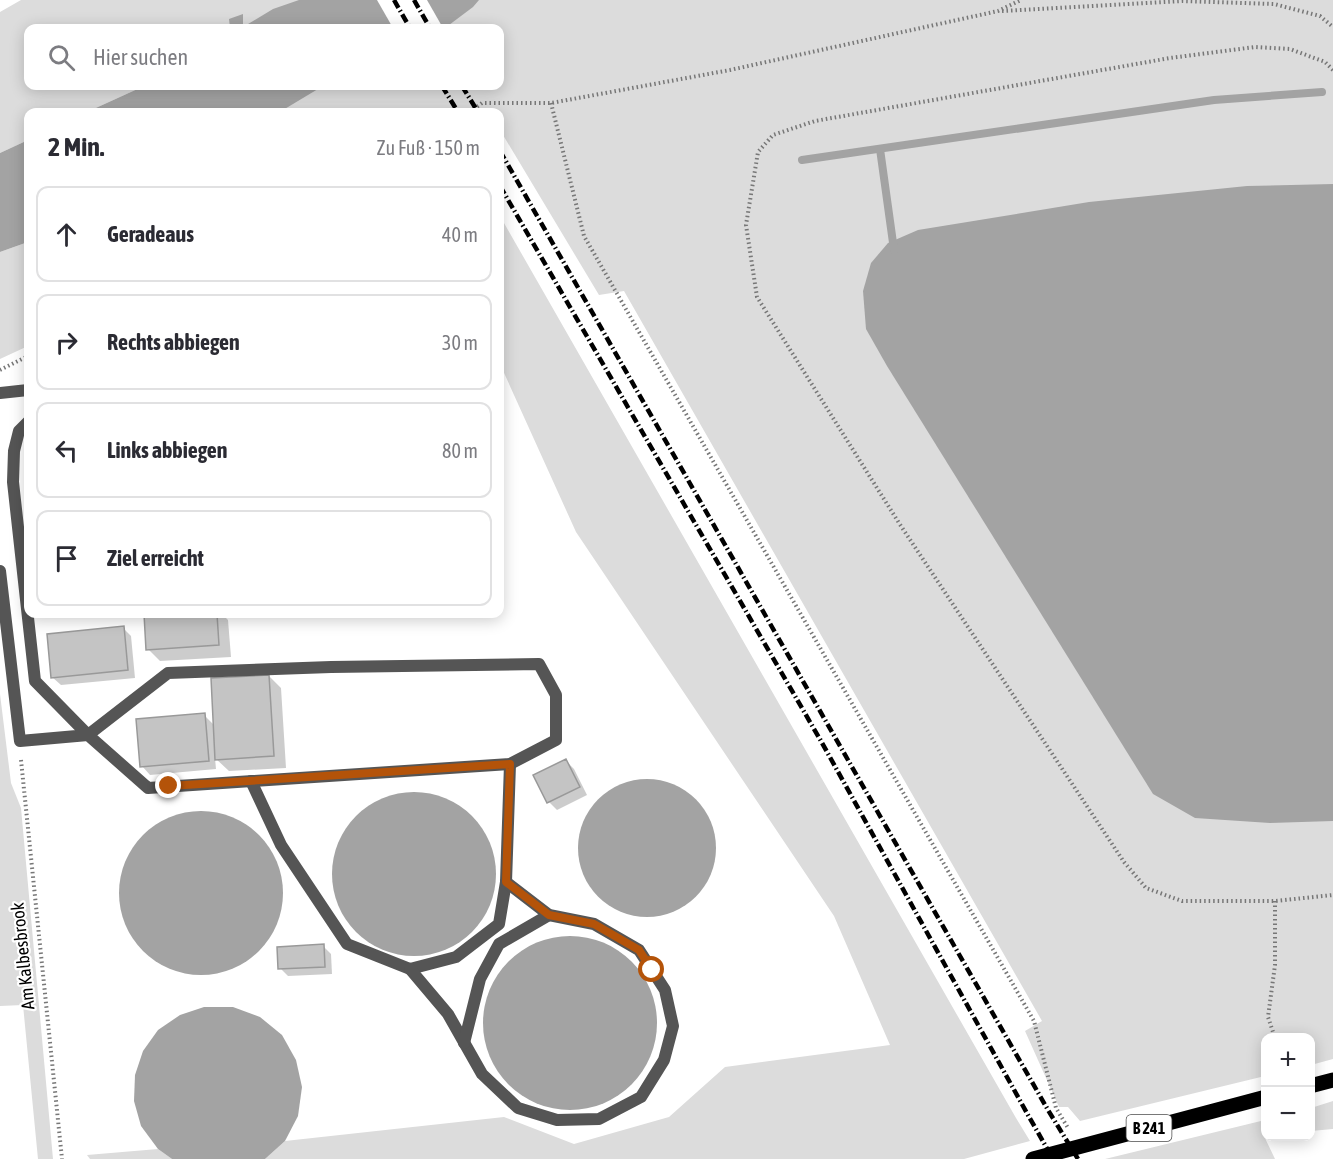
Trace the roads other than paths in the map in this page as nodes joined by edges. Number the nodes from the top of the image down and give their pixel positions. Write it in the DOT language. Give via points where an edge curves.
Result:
graph roads {
  1 [pos="24,390"];
  2 [pos="0,393"];
  3 [pos="24,426"];
  4 [pos="0,571"];
  5 [pos="24,577"];
  6 [pos="28,618"];
  7 [pos="88,735"];
  8 [pos="510,764"];
  9 [pos="251,781"];
  10 [pos="506,882"];
  11 [pos="549,915"];
  12 [pos="410,969"];
  13 [pos="464,1043"];
  14 [pos="1333,1080"];
  15 [pos="1315,1085"];
  16 [pos="1261,1098"];
  17 [pos="1034,1159"];
  1 -- 2 [label="lane"];
  3 -- 5 [label="lane" via="14,451 14,482"];
  4 -- 7 [label="lane" via="20,741"];
  6 -- 7 [label="lane" via="35,681"];
  7 -- 8 [label="lane" via="168,673 539,664 556,695 556,740"];
  7 -- 9 [label="lane" via="148,788"];
  8 -- 9 [label="lane"];
  8 -- 10 [label="lane"];
  9 -- 12 [label="lane" via="281,845 347,944"];
  10 -- 11 [label="lane"];
  10 -- 12 [label="lane" via="499,924 456,957"];
  11 -- 13 [label="lane" via="499,944 480,979"];
  11 -- 13 [label="lane" via="594,924 639,950 665,990 673,1026 664,1060 641,1097 599,1119 557,1120 518,1108 482,1074"];
  12 -- 13 [label="lane" via="448,1014"];
  14 -- 15 [label="main road"];
  16 -- 17 [label="main road, B 241"];
}
